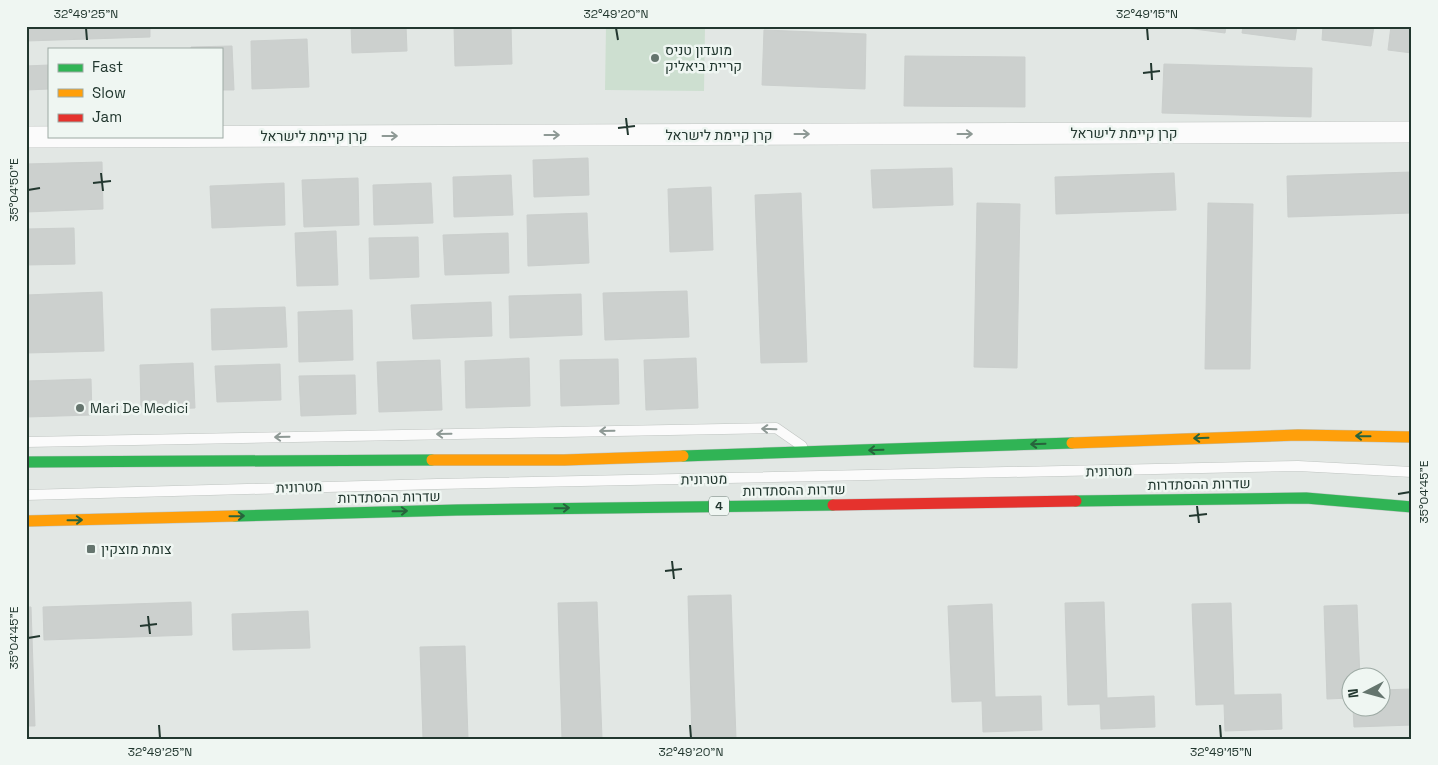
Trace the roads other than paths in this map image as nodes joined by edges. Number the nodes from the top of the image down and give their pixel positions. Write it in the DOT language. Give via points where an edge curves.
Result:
graph roads {
  1 [pos="1412,132"];
  2 [pos="222,136"];
  3 [pos="26,137"];
  4 [pos="48,137"];
  5 [pos="1412,437"];
  6 [pos="191,439"];
  7 [pos="26,442"];
  8 [pos="811,452"];
  9 [pos="26,456"];
  10 [pos="26,462"];
  11 [pos="45,462"];
  12 [pos="134,462"];
  13 [pos="1412,472"];
  14 [pos="26,495"];
  15 [pos="1412,506"];
  16 [pos="54,520"];
  17 [pos="26,521"];
  18 [pos="26,531"];
  2 -- 1 [label="street, קרן קיימת לישראל, one-way"];
  3 -- 4 [label="street, קרן קיימת לישראל, one-way"];
  5 -- 8 [label="highway, one-way" via="1298,435"];
  6 -- 7 [label="lane"];
  8 -- 6 [label="lane, one-way" via="776,428"];
  6 -- 12 [label="lane"];
  8 -- 12 [label="highway" via="564,460"];
  9 -- 11 [label="highway"];
  10 -- 11 [label="highway"];
  11 -- 12 [label="highway"];
  13 -- 14 [label="lane, מטרונית" via="1298,466"];
  16 -- 15 [label="highway, שדרות ההסתדרות / 4, one-way" via="477,510 1306,498"];
  16 -- 17 [label="highway, שדרות ההסתדרות / 4"];
  16 -- 18 [label="highway"];
}
